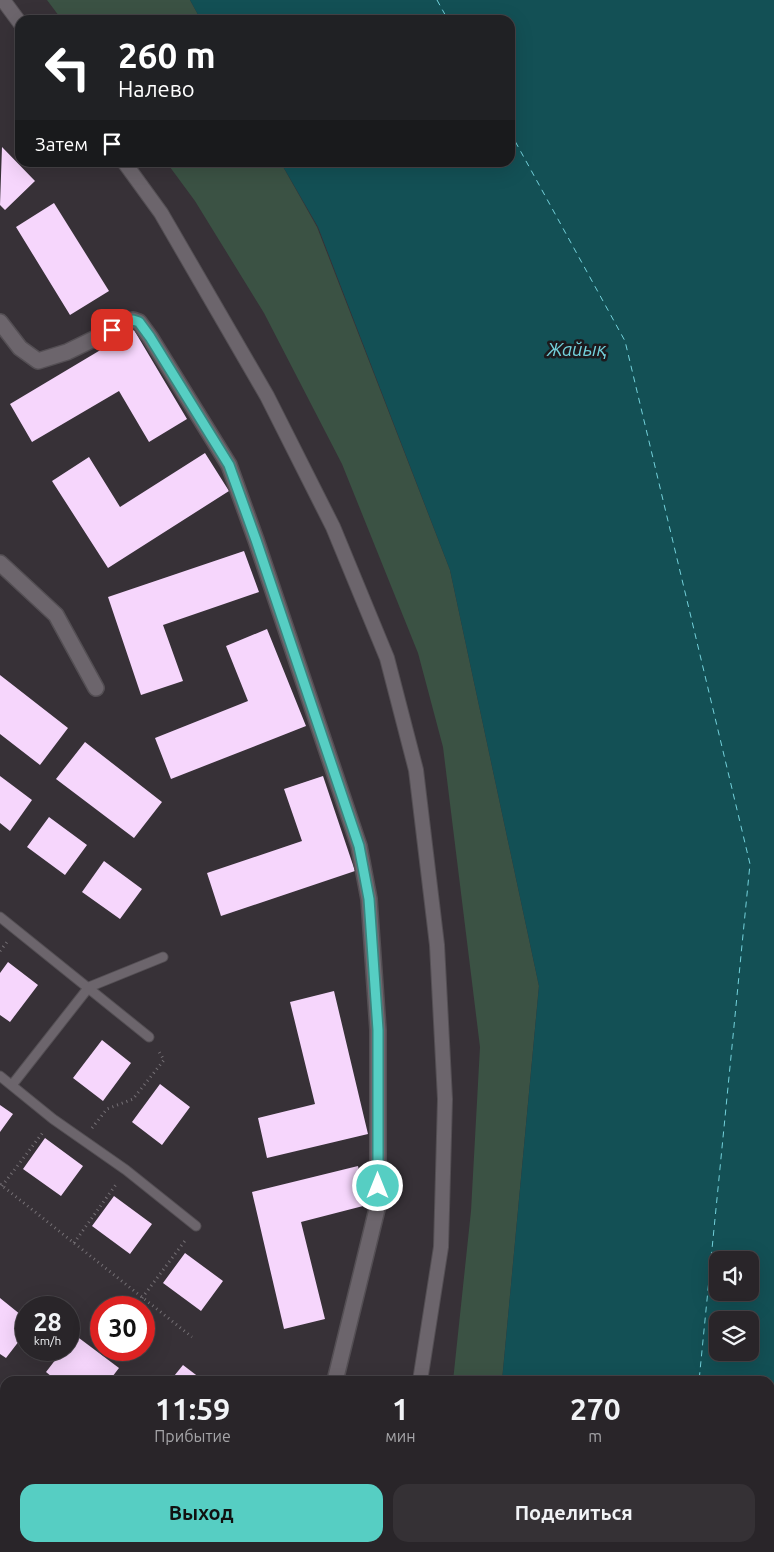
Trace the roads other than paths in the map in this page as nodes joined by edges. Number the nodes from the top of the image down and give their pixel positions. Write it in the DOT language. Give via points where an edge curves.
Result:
graph roads {
  1 [pos="3,0"];
  2 [pos="15,16"];
  3 [pos="128,167"];
  4 [pos="0,322"];
  5 [pos="0,563"];
  6 [pos="96,688"];
  7 [pos="0,917"];
  8 [pos="163,956"];
  9 [pos="89,987"];
  10 [pos="150,1037"];
  11 [pos="0,1076"];
  12 [pos="12,1085"];
  13 [pos="196,1226"];
  14 [pos="336,1376"];
  15 [pos="421,1376"];
  1 -- 2 [label="street"];
  3 -- 15 [label="street" via="161,213 267,396 333,527 387,658 416,770 437,945 445,1099 441,1247"];
  4 -- 14 [label="street" via="20,348 38,360 67,352 133,320 139,322 150,337 229,465 359,846 369,899 378,1030 378,1205"];
  5 -- 6 [label="street" via="56,615"];
  7 -- 9 [label="lane"];
  8 -- 9 [label="lane"];
  9 -- 10 [label="lane"];
  9 -- 12 [label="lane"];
  11 -- 12 [label="lane"];
  12 -- 13 [label="lane"];
}
